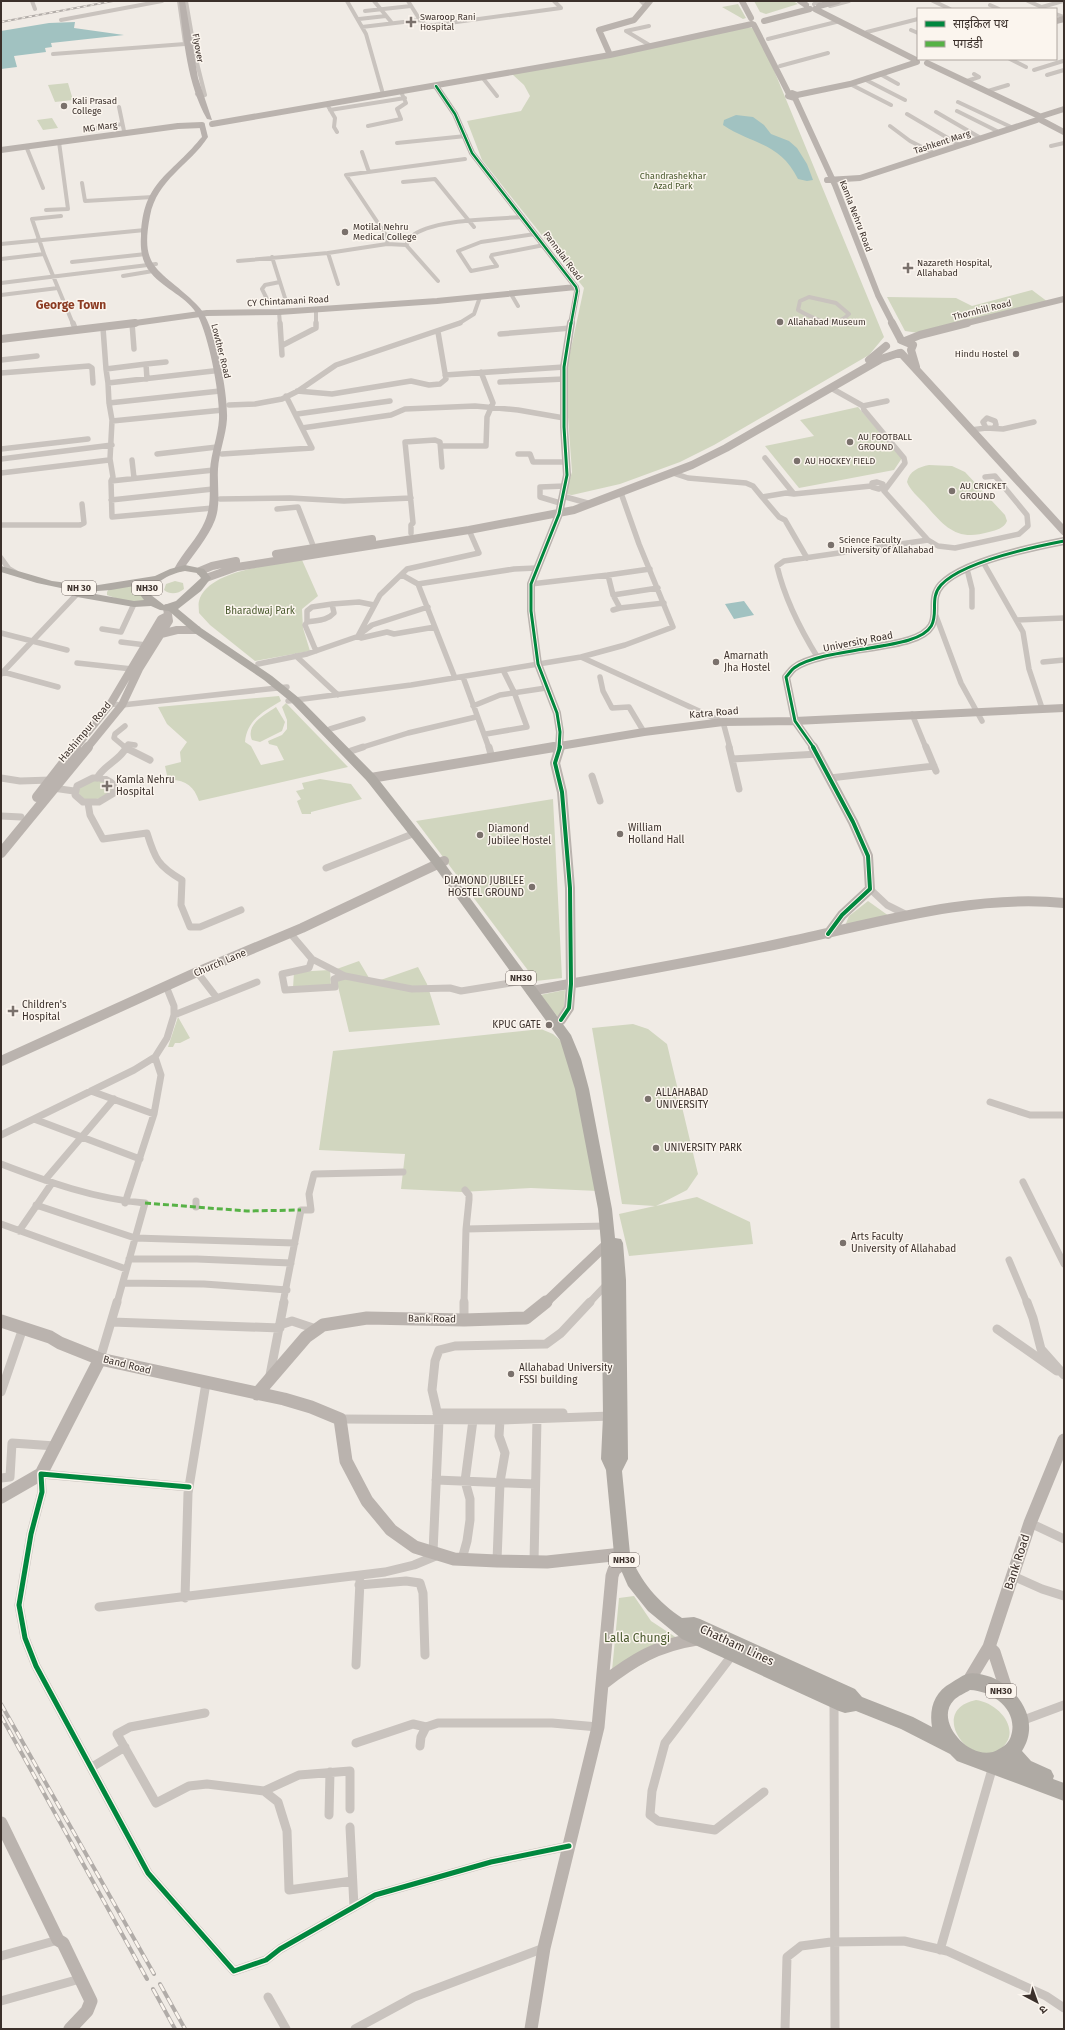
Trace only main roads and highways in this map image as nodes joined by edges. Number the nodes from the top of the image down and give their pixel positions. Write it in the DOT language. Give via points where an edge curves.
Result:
graph roads {
  1 [pos="182,1"];
  2 [pos="207,120"];
  3 [pos="153,267"];
  4 [pos="219,370"];
  5 [pos="226,408"];
  6 [pos="219,451"];
  7 [pos="1,569"];
  8 [pos="179,569"];
  9 [pos="199,573"];
  10 [pos="1,576"];
  11 [pos="159,578"];
  12 [pos="154,603"];
  13 [pos="172,609"];
  14 [pos="284,688"];
  15 [pos="295,700"];
  16 [pos="374,778"];
  17 [pos="441,862"];
  18 [pos="534,991"];
  19 [pos="612,1243"];
  20 [pos="614,1470"];
  21 [pos="682,1626"];
  22 [pos="856,1703"];
  23 [pos="951,1746"];
  24 [pos="1012,1752"];
  25 [pos="986,1764"];
  26 [pos="1064,1783"];
  27 [pos="1064,1792"];
  1 -- 2 [label="main road, Flyover" via="187,38"];
  2 -- 3 [label="main road" via="210,137 208,142 166,188 154,208 151,229"];
  2 -- 3 [label="main road" via="202,142 163,182 148,209 145,230 146,254"];
  3 -- 4 [label="main road, Lowther Road" via="203,313"];
  4 -- 5 [label="main road, Lowther Road"];
  4 -- 5 [label="main road, Lowther Road" via="220,391"];
  5 -- 6 [label="main road, Lowther Road"];
  6 -- 8 [label="main road, Lowther Road" via="214,470 213,508 208,524"];
  6 -- 9 [label="main road, Lowther Road" via="219,517 193,558"];
  7 -- 11 [label="highway, NH 30" via="83,589"];
  8 -- 9 [label="highway, NH30"];
  8 -- 11 [label="highway, NH30"];
  9 -- 13 [label="highway"];
  10 -- 12 [label="highway, NH 30" via="77,594 134,604"];
  11 -- 12 [label="highway, NH30" via="150,584 146,592 146,596"];
  12 -- 13 [label="highway, NH30" via="162,608"];
  13 -- 14 [label="highway, NH30" via="198,630"];
  13 -- 14 [label="highway" via="198,622 258,664"];
  14 -- 15 [label="highway, NH30"];
  15 -- 16 [label="highway, NH30"];
  15 -- 16 [label="highway" via="330,729"];
  16 -- 17 [label="highway"];
  16 -- 17 [label="highway, NH30" via="415,833"];
  17 -- 18 [label="highway"];
  17 -- 18 [label="highway, NH30" via="522,981"];
  18 -- 19 [label="highway, NH30" via="571,1049 582,1089"];
  18 -- 19 [label="highway" via="561,1020 573,1038 583,1062 614,1210"];
  19 -- 20 [label="highway, NH30" via="608,1283 611,1416 609,1459"];
  19 -- 20 [label="highway" via="619,1280 620,1459"];
  20 -- 21 [label="highway, NH30" via="623,1558 655,1607"];
  21 -- 22 [label="highway, Chatham Lines / NH30" via="694,1625 849,1695"];
  21 -- 22 [label="highway, Chatham Lines / NH30" via="688,1633 845,1705"];
  22 -- 23 [label="highway, Chatham Lines / NH30" via="907,1723"];
  23 -- 24 [label="highway, Chatham Lines / NH30" via="939,1720 940,1706 955,1686 979,1682 1000,1690 1017,1709 1021,1733"];
  23 -- 25 [label="highway, Chatham Lines / NH30" via="969,1758"];
  24 -- 25 [label="highway"];
  24 -- 26 [label="highway" via="1026,1768"];
  25 -- 27 [label="highway, Chatham Lines / NH30"];
}
